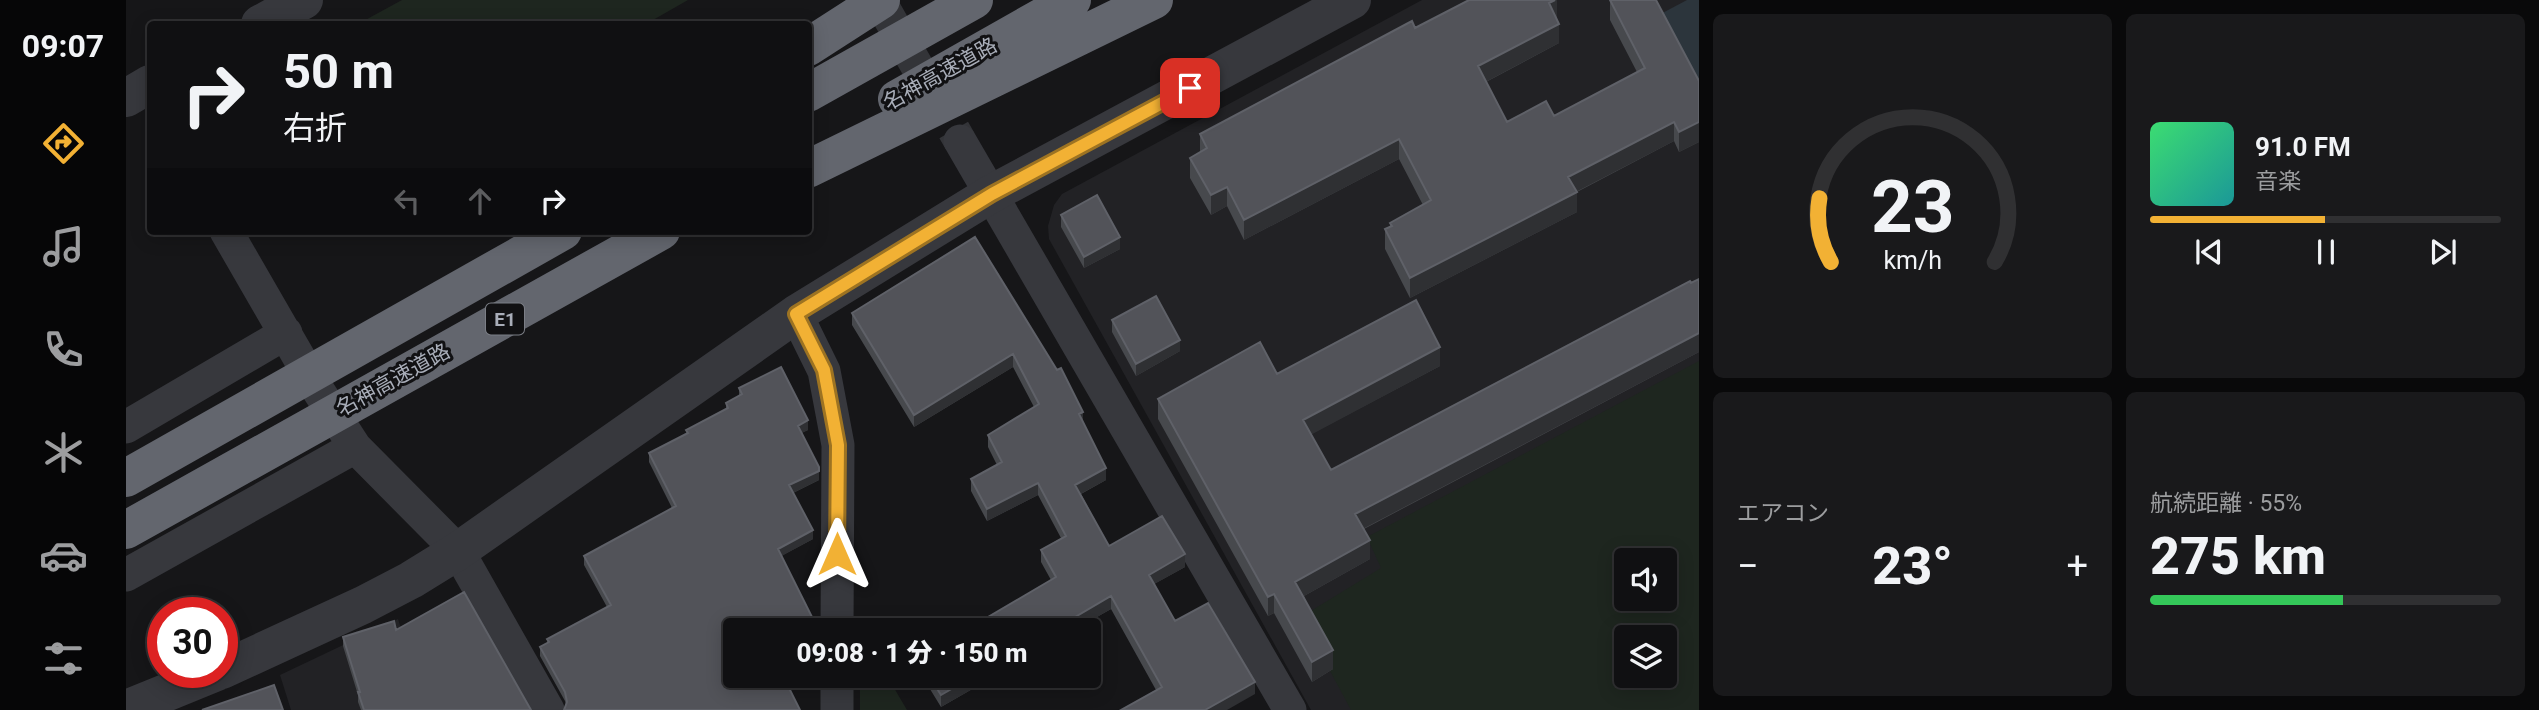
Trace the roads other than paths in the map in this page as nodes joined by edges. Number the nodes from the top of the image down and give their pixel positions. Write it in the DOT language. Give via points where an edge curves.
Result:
graph roads {
  1 [pos="304,0"];
  2 [pos="881,0"];
  3 [pos="974,0"];
  4 [pos="1072,0"];
  5 [pos="1154,0"];
  6 [pos="1352,0"];
  7 [pos="266,21"];
  8 [pos="812,44"];
  9 [pos="812,91"];
  10 [pos="960,141"];
  11 [pos="812,146"];
  12 [pos="812,167"];
  13 [pos="992,194"];
  14 [pos="228,235"];
  15 [pos="546,235"];
  16 [pos="556,235"];
  17 [pos="654,235"];
  18 [pos="672,235"];
  19 [pos="515,258"];
  20 [pos="540,299"];
  21 [pos="796,314"];
  22 [pos="286,333"];
  23 [pos="126,427"];
  24 [pos="355,447"];
  25 [pos="126,478"];
  26 [pos="126,530"];
  27 [pos="458,551"];
  28 [pos="126,575"];
  29 [pos="837,618"];
  30 [pos="238,663"];
  31 [pos="178,688"];
  32 [pos="837,688"];
  33 [pos="126,709"];
  34 [pos="548,710"];
  35 [pos="837,710"];
  36 [pos="1290,710"];
  1 -- 7 [label="street"];
  2 -- 8 [label="highway"];
  3 -- 9 [label="highway"];
  4 -- 11 [label="highway, 名神高速道路"];
  5 -- 12 [label="highway"];
  6 -- 13 [label="street"];
  10 -- 13 [label="street"];
  13 -- 21 [label="street"];
  13 -- 36 [label="street"];
  14 -- 22 [label="street"];
  15 -- 19 [label="highway"];
  16 -- 19 [label="highway, E1"];
  17 -- 20 [label="highway, 名神高速道路 / E1"];
  18 -- 20 [label="highway"];
  19 -- 25 [label="highway, E1"];
  20 -- 26 [label="highway, 名神高速道路 / E1"];
  21 -- 27 [label="street"];
  21 -- 29 [label="street" via="824,370 838,445"];
  22 -- 23 [label="street"];
  22 -- 24 [label="street"];
  24 -- 27 [label="street"];
  24 -- 28 [label="street"];
  27 -- 30 [label="street" via="411,580"];
  27 -- 34 [label="street"];
  31 -- 33 [label="street"];
  32 -- 35 [label="street"];
}
